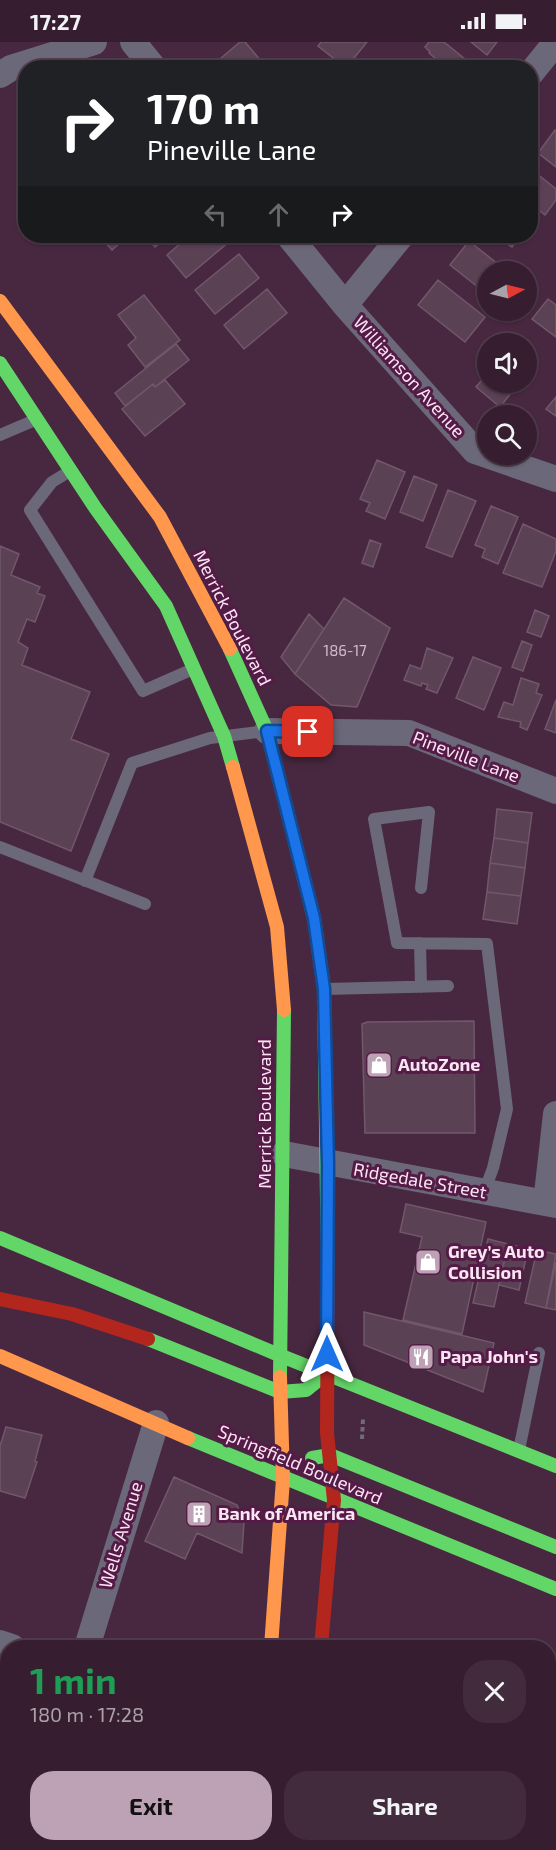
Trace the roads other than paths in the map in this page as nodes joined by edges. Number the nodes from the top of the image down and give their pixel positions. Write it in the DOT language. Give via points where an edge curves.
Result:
graph roads {
  1 [pos="94,42"];
  2 [pos="133,42"];
  3 [pos="556,42"];
  4 [pos="36,60"];
  5 [pos="148,60"];
  6 [pos="538,64"];
  7 [pos="18,66"];
  8 [pos="0,75"];
  9 [pos="295,243"];
  10 [pos="395,243"];
  11 [pos="0,301"];
  12 [pos="345,305"];
  13 [pos="0,363"];
  14 [pos="14,385"];
  15 [pos="0,391"];
  16 [pos="37,419"];
  17 [pos="0,435"];
  18 [pos="71,470"];
  19 [pos="556,478"];
  20 [pos="195,668"];
  21 [pos="267,731"];
  22 [pos="224,736"];
  23 [pos="556,791"];
  24 [pos="0,847"];
  25 [pos="85,881"];
  26 [pos="421,888"];
  27 [pos="145,904"];
  28 [pos="420,943"];
  29 [pos="421,987"];
  30 [pos="448,987"];
  31 [pos="324,989"];
  32 [pos="556,1114"];
  33 [pos="284,1154"];
  34 [pos="328,1164"];
  35 [pos="484,1192"];
  36 [pos="551,1204"];
  37 [pos="0,1238"];
  38 [pos="0,1299"];
  39 [pos="539,1353"];
  40 [pos="279,1355"];
  41 [pos="0,1356"];
  42 [pos="327,1373"];
  43 [pos="280,1392"];
  44 [pos="156,1423"];
  45 [pos="519,1451"];
  46 [pos="330,1455"];
  47 [pos="556,1466"];
  48 [pos="283,1479"];
  49 [pos="334,1500"];
  50 [pos="556,1547"];
  51 [pos="556,1588"];
  52 [pos="89,1640"];
  53 [pos="272,1640"];
  54 [pos="322,1640"];
  1 -- 4 [label="street"];
  2 -- 5 [label="street"];
  3 -- 6 [label="street"];
  7 -- 8 [label="street"];
  9 -- 12 [label="street, Williamson Avenue"];
  10 -- 12 [label="street"];
  11 -- 21 [label="main road, Merrick Boulevard" via="160,517 220,627"];
  12 -- 19 [label="street, Williamson Avenue" via="475,451"];
  13 -- 14 [label="main road, Merrick Boulevard"];
  14 -- 15 [label="lane"];
  14 -- 16 [label="main road, Merrick Boulevard"];
  16 -- 17 [label="lane"];
  16 -- 18 [label="main road, Merrick Boulevard"];
  18 -- 20 [label="main road, Merrick Boulevard" via="166,606"];
  18 -- 20 [label="lane" via="52,482 30,510 142,691"];
  20 -- 22 [label="main road, Merrick Boulevard"];
  21 -- 22 [label="lane"];
  21 -- 23 [label="street, Pineville Lane" via="409,733"];
  21 -- 31 [label="main road, Merrick Boulevard" via="314,918"];
  22 -- 25 [label="lane" via="132,763"];
  22 -- 33 [label="main road, Merrick Boulevard" via="277,927 284,1016"];
  24 -- 25 [label="lane"];
  25 -- 27 [label="lane"];
  26 -- 28 [label="lane" via="429,812 374,819 398,942"];
  28 -- 29 [label="lane"];
  28 -- 35 [label="lane" via="487,944 507,1109"];
  29 -- 30 [label="lane"];
  29 -- 31 [label="lane"];
  31 -- 34 [label="main road, Merrick Boulevard"];
  32 -- 36 [label="street"];
  33 -- 34 [label="street, Ridgedale Street"];
  33 -- 40 [label="main road, Merrick Boulevard"];
  34 -- 35 [label="street, Ridgedale Street"];
  34 -- 42 [label="main road, Merrick Boulevard"];
  35 -- 36 [label="street, Ridgedale Street"];
  37 -- 40 [label="main road"];
  38 -- 43 [label="main road" via="34,1303 100,1323"];
  39 -- 45 [label="lane"];
  40 -- 42 [label="main road"];
  40 -- 43 [label="main road, Merrick Boulevard"];
  41 -- 44 [label="main road, Springfield Boulevard"];
  42 -- 43 [label="main road" via="306,1390"];
  42 -- 45 [label="main road"];
  42 -- 46 [label="main road, Merrick Boulevard"];
  43 -- 48 [label="main road, Merrick Boulevard"];
  44 -- 48 [label="main road, Springfield Boulevard"];
  44 -- 52 [label="street, Wells Avenue"];
  45 -- 47 [label="main road"];
  46 -- 48 [label="main road" via="310,1458"];
  46 -- 49 [label="main road, Merrick Boulevard"];
  46 -- 50 [label="main road"];
  48 -- 49 [label="main road, Springfield Boulevard"];
  48 -- 53 [label="main road, Merrick Boulevard"];
  49 -- 51 [label="main road, Springfield Boulevard"];
  49 -- 54 [label="main road, Merrick Boulevard"];
}
